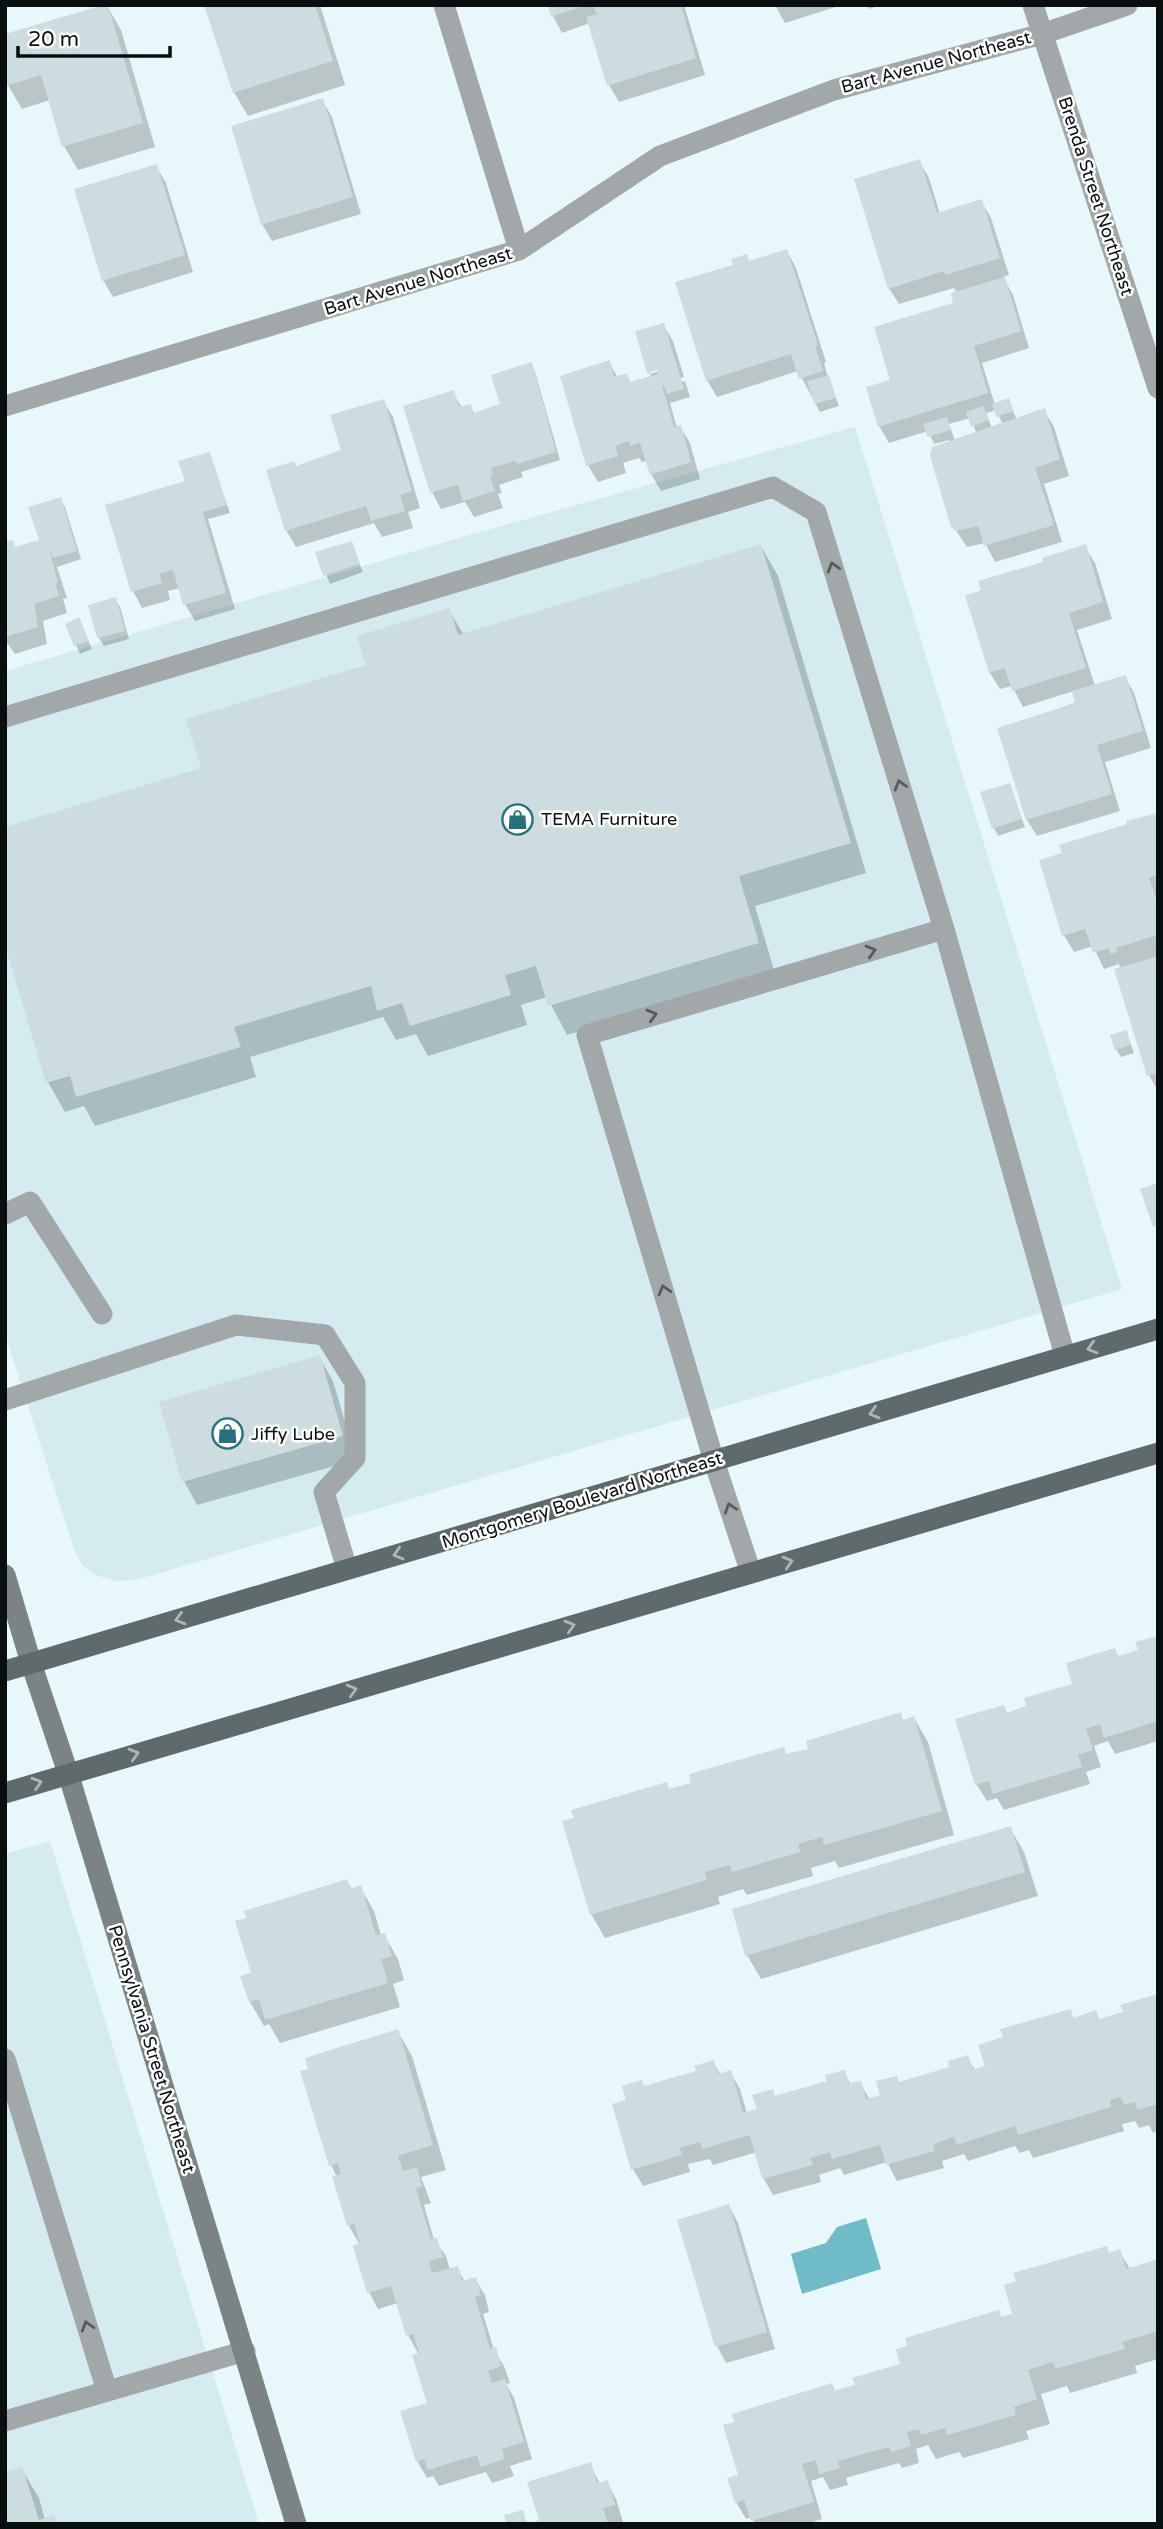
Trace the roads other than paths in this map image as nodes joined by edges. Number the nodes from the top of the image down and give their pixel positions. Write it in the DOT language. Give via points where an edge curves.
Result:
graph roads {
  1 [pos="444,5"];
  2 [pos="1033,5"];
  3 [pos="1127,5"];
  4 [pos="1042,34"];
  5 [pos="519,250"];
  6 [pos="1158,388"];
  7 [pos="5,406"];
  8 [pos="5,717"];
  9 [pos="944,929"];
  10 [pos="5,1214"];
  11 [pos="102,1314"];
  12 [pos="1158,1329"];
  13 [pos="1065,1356"];
  14 [pos="5,1400"];
  15 [pos="1158,1453"];
  16 [pos="714,1461"];
  17 [pos="347,1569"];
  18 [pos="751,1573"];
  19 [pos="5,1575"];
  20 [pos="31,1663"];
  21 [pos="5,1671"];
  22 [pos="68,1773"];
  23 [pos="5,1793"];
  24 [pos="5,2059"];
  25 [pos="245,2351"];
  26 [pos="107,2391"];
  27 [pos="5,2421"];
  28 [pos="296,2524"];
  1 -- 5 [label="street"];
  2 -- 4 [label="street, Brenda Street Northeast"];
  3 -- 4 [label="street, Bart Avenue Northeast"];
  4 -- 5 [label="street, Bart Avenue Northeast" via="834,89 660,156"];
  4 -- 6 [label="street, Brenda Street Northeast"];
  5 -- 7 [label="street, Bart Avenue Northeast"];
  9 -- 8 [label="street, one-way" via="816,512 773,487"];
  9 -- 13 [label="street"];
  16 -- 9 [label="street, one-way" via="587,1035"];
  10 -- 11 [label="street" via="30,1202"];
  12 -- 13 [label="main road, Montgomery Boulevard Northeast, one-way"];
  13 -- 16 [label="main road, Montgomery Boulevard Northeast, one-way"];
  14 -- 17 [label="street" via="236,1325 325,1335 355,1382 355,1458 324,1492"];
  18 -- 15 [label="main road, one-way"];
  16 -- 17 [label="main road, Montgomery Boulevard Northeast, one-way"];
  18 -- 16 [label="street, one-way"];
  17 -- 20 [label="main road, Montgomery Boulevard Northeast, one-way"];
  22 -- 18 [label="main road, one-way"];
  19 -- 20 [label="street, Pennsylvania Street Northeast"];
  20 -- 21 [label="main road, Montgomery Boulevard Northeast"];
  20 -- 22 [label="street, Pennsylvania Street Northeast"];
  23 -- 22 [label="main road, one-way"];
  22 -- 25 [label="street, Pennsylvania Street Northeast"];
  26 -- 24 [label="street, one-way"];
  25 -- 26 [label="street"];
  25 -- 28 [label="street, Pennsylvania Street Northeast"];
  26 -- 27 [label="street"];
}
